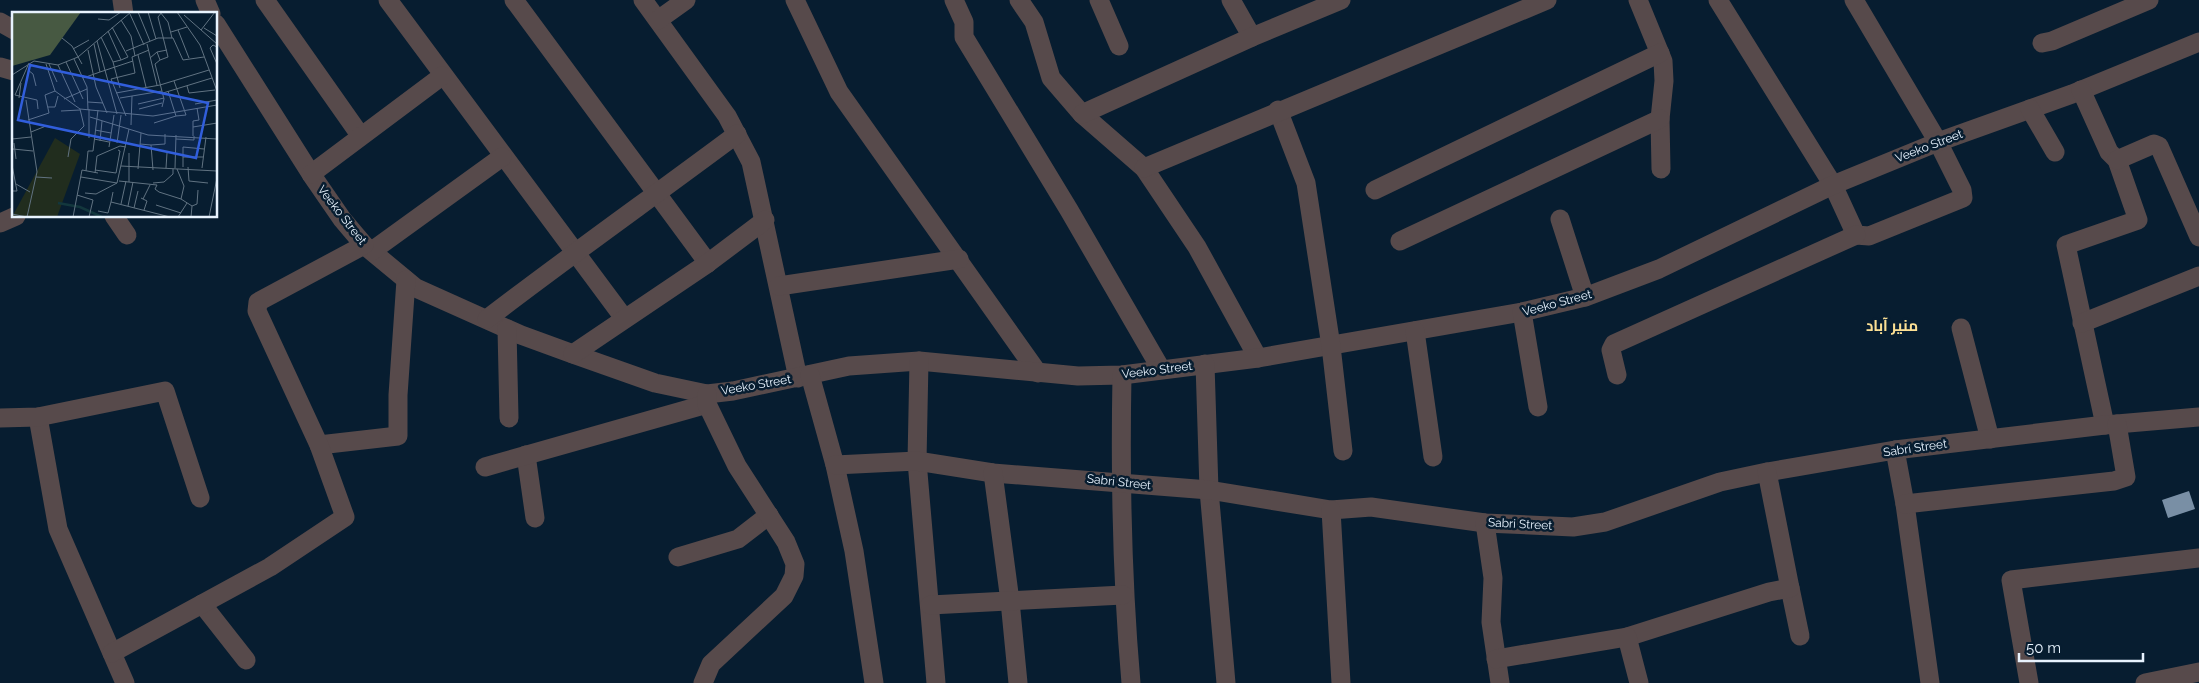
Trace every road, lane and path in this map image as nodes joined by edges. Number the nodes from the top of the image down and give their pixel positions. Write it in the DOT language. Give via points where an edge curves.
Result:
graph roads {
  1 [pos="205,0"];
  2 [pos="265,0"];
  3 [pos="388,0"];
  4 [pos="514,0"];
  5 [pos="643,0"];
  6 [pos="686,0"];
  7 [pos="795,0"];
  8 [pos="954,0"];
  9 [pos="1019,0"];
  10 [pos="1099,0"];
  11 [pos="1231,0"];
  12 [pos="1341,0"];
  13 [pos="1547,0"];
  14 [pos="1638,0"];
  15 [pos="1718,0"];
  16 [pos="1854,0"];
  17 [pos="2149,0"];
  18 [pos="210,12"];
  19 [pos="658,20"];
  20 [pos="0,22"];
  21 [pos="218,27"];
  22 [pos="12,29"];
  23 [pos="1252,37"];
  24 [pos="2199,42"];
  25 [pos="2042,43"];
  26 [pos="1120,46"];
  27 [pos="1660,53"];
  28 [pos="442,76"];
  29 [pos="2081,90"];
  30 [pos="2030,109"];
  31 [pos="1278,110"];
  32 [pos="1082,114"];
  33 [pos="1660,119"];
  34 [pos="737,134"];
  35 [pos="360,135"];
  36 [pos="1938,142"];
  37 [pos="2055,152"];
  38 [pos="502,156"];
  39 [pos="2117,160"];
  40 [pos="1144,168"];
  41 [pos="1661,168"];
  42 [pos="311,174"];
  43 [pos="1832,185"];
  44 [pos="1375,190"];
  45 [pos="657,194"];
  46 [pos="12,218"];
  47 [pos="115,218"];
  48 [pos="1560,219"];
  49 [pos="765,220"];
  50 [pos="0,223"];
  51 [pos="127,235"];
  52 [pos="1856,235"];
  53 [pos="2199,237"];
  54 [pos="1400,241"];
  55 [pos="368,248"];
  56 [pos="574,252"];
  57 [pos="959,259"];
  58 [pos="708,263"];
  59 [pos="2199,276"];
  60 [pos="406,280"];
  61 [pos="779,286"];
  62 [pos="1585,297"];
  63 [pos="1522,312"];
  64 [pos="624,318"];
  65 [pos="487,319"];
  66 [pos="2082,323"];
  67 [pos="1961,328"];
  68 [pos="507,329"];
  69 [pos="1415,331"];
  70 [pos="1331,346"];
  71 [pos="573,354"];
  72 [pos="1258,358"];
  73 [pos="919,360"];
  74 [pos="1206,364"];
  75 [pos="1161,369"];
  76 [pos="1038,373"];
  77 [pos="1122,375"];
  78 [pos="1617,375"];
  79 [pos="804,376"];
  80 [pos="707,399"];
  81 [pos="1538,407"];
  82 [pos="38,417"];
  83 [pos="2199,417"];
  84 [pos="0,418"];
  85 [pos="509,418"];
  86 [pos="2111,424"];
  87 [pos="1990,439"];
  88 [pos="319,445"];
  89 [pos="1344,450"];
  90 [pos="1895,450"];
  91 [pos="526,455"];
  92 [pos="1433,457"];
  93 [pos="917,460"];
  94 [pos="835,466"];
  95 [pos="485,467"];
  96 [pos="993,472"];
  97 [pos="1767,472"];
  98 [pos="1120,482"];
  99 [pos="1209,490"];
  100 [pos="200,498"];
  101 [pos="1906,504"];
  102 [pos="1331,510"];
  103 [pos="769,515"];
  104 [pos="535,518"];
  105 [pos="1485,523"];
  106 [pos="678,557"];
  107 [pos="2199,558"];
  108 [pos="1790,588"];
  109 [pos="1123,594"];
  110 [pos="1010,601"];
  111 [pos="202,604"];
  112 [pos="930,605"];
  113 [pos="1800,636"];
  114 [pos="1627,637"];
  115 [pos="112,652"];
  116 [pos="1496,658"];
  117 [pos="246,660"];
  118 [pos="2199,672"];
  119 [pos="125,683"];
  120 [pos="703,683"];
  121 [pos="874,683"];
  122 [pos="936,683"];
  123 [pos="1018,683"];
  124 [pos="1131,683"];
  125 [pos="1226,683"];
  126 [pos="1341,683"];
  127 [pos="1500,683"];
  128 [pos="1639,683"];
  129 [pos="1930,683"];
  130 [pos="2029,683"];
  131 [pos="2145,683"];
  1 -- 18 [label="street"];
  2 -- 35 [label="street"];
  3 -- 28 [label="street"];
  4 -- 45 [label="street"];
  5 -- 19 [label="street"];
  6 -- 19 [label="street"];
  7 -- 57 [label="street" via="839,92"];
  8 -- 75 [label="street" via="964,22 964,37"];
  9 -- 32 [label="street" via="1034,22 1052,78"];
  10 -- 26 [label="street"];
  11 -- 23 [label="street"];
  12 -- 23 [label="street"];
  13 -- 31 [label="street"];
  14 -- 27 [label="street"];
  15 -- 43 [label="street"];
  16 -- 36 [label="street"];
  17 -- 25 [label="street"];
  19 -- 34 [label="street" via="728,116"];
  20 -- 22 [label="street"];
  21 -- 42 [label="street, Veeko Street"];
  23 -- 32 [label="street"];
  24 -- 29 [label="street, Veeko Street"];
  27 -- 33 [label="street" via="1664,81"];
  27 -- 44 [label="street"];
  28 -- 35 [label="street"];
  28 -- 38 [label="street"];
  29 -- 30 [label="street, Veeko Street"];
  29 -- 39 [label="street" via="2109,152"];
  30 -- 36 [label="street, Veeko Street"];
  30 -- 37 [label="street"];
  31 -- 40 [label="street"];
  31 -- 70 [label="street" via="1306,183"];
  32 -- 40 [label="street"];
  33 -- 41 [label="street"];
  33 -- 54 [label="street"];
  34 -- 45 [label="street"];
  34 -- 49 [label="street" via="751,162"];
  35 -- 42 [label="street"];
  36 -- 43 [label="street, Veeko Street"];
  36 -- 52 [label="street" via="1963,198 1869,236"];
  38 -- 55 [label="street"];
  38 -- 56 [label="street"];
  39 -- 53 [label="street" via="2154,144 2159,146"];
  39 -- 66 [label="street" via="2138,220 2066,245"];
  40 -- 72 [label="street" via="1197,247"];
  42 -- 55 [label="street, Veeko Street" via="342,220"];
  43 -- 52 [label="street"];
  43 -- 62 [label="street, Veeko Street" via="1659,269"];
  45 -- 56 [label="street"];
  45 -- 58 [label="street"];
  46 -- 50 [label="street"];
  47 -- 51 [label="street"];
  48 -- 62 [label="street"];
  49 -- 58 [label="street"];
  49 -- 61 [label="street"];
  52 -- 78 [label="street" via="1614,344 1611,350"];
  55 -- 60 [label="street, Veeko Street"];
  55 -- 88 [label="street" via="258,302 257,311"];
  56 -- 64 [label="street"];
  56 -- 65 [label="street"];
  57 -- 61 [label="street"];
  57 -- 76 [label="street"];
  58 -- 64 [label="street"];
  59 -- 66 [label="street"];
  60 -- 65 [label="street, Veeko Street" via="416,288"];
  60 -- 88 [label="street" via="398,436"];
  61 -- 79 [label="street"];
  62 -- 63 [label="street, Veeko Street"];
  63 -- 69 [label="street, Veeko Street"];
  63 -- 81 [label="street"];
  64 -- 71 [label="street"];
  65 -- 68 [label="street, Veeko Street"];
  66 -- 86 [label="street"];
  67 -- 87 [label="street"];
  68 -- 71 [label="street, Veeko Street"];
  68 -- 85 [label="street"];
  69 -- 70 [label="street, Veeko Street"];
  69 -- 92 [label="street"];
  70 -- 72 [label="street, Veeko Street"];
  70 -- 89 [label="street"];
  71 -- 80 [label="street, Veeko Street"];
  72 -- 74 [label="street, Veeko Street"];
  73 -- 76 [label="street, Veeko Street"];
  73 -- 79 [label="street, Veeko Street" via="849,366"];
  73 -- 93 [label="street"];
  74 -- 75 [label="street, Veeko Street"];
  74 -- 99 [label="street"];
  75 -- 77 [label="street, Veeko Street"];
  76 -- 77 [label="street, Veeko Street"];
  77 -- 98 [label="street"];
  79 -- 80 [label="street, Veeko Street"];
  79 -- 94 [label="street"];
  80 -- 91 [label="street"];
  80 -- 103 [label="street" via="738,466"];
  82 -- 84 [label="street"];
  82 -- 100 [label="street" via="165,391"];
  82 -- 115 [label="street" via="58,529"];
  83 -- 86 [label="street, Sabri Street"];
  86 -- 87 [label="street, Sabri Street"];
  86 -- 101 [label="street" via="2126,477 2114,481"];
  87 -- 90 [label="street, Sabri Street"];
  88 -- 111 [label="street" via="345,517 270,567"];
  90 -- 97 [label="street, Sabri Street"];
  90 -- 101 [label="street"];
  91 -- 95 [label="street"];
  91 -- 104 [label="street"];
  93 -- 94 [label="street, Sabri Street"];
  93 -- 96 [label="street, Sabri Street"];
  93 -- 112 [label="street"];
  94 -- 121 [label="street" via="854,551"];
  96 -- 98 [label="street, Sabri Street"];
  96 -- 110 [label="street"];
  97 -- 105 [label="street, Sabri Street" via="1720,482 1605,522 1573,527"];
  97 -- 108 [label="street"];
  98 -- 99 [label="street, Sabri Street"];
  98 -- 109 [label="street"];
  99 -- 102 [label="street, Sabri Street"];
  99 -- 125 [label="street"];
  101 -- 129 [label="street"];
  102 -- 105 [label="street, Sabri Street" via="1371,507"];
  102 -- 126 [label="street"];
  103 -- 106 [label="street" via="738,539"];
  103 -- 120 [label="street" via="795,564 790,589 711,664"];
  105 -- 116 [label="street" via="1493,578 1491,622"];
  107 -- 130 [label="street" via="2011,580"];
  108 -- 113 [label="street"];
  108 -- 114 [label="street"];
  109 -- 110 [label="street"];
  109 -- 124 [label="street"];
  110 -- 112 [label="street"];
  110 -- 123 [label="street"];
  111 -- 115 [label="street"];
  111 -- 117 [label="street"];
  112 -- 122 [label="street"];
  114 -- 116 [label="street"];
  114 -- 128 [label="street"];
  115 -- 119 [label="street"];
  116 -- 127 [label="street"];
  118 -- 131 [label="street"];
}
